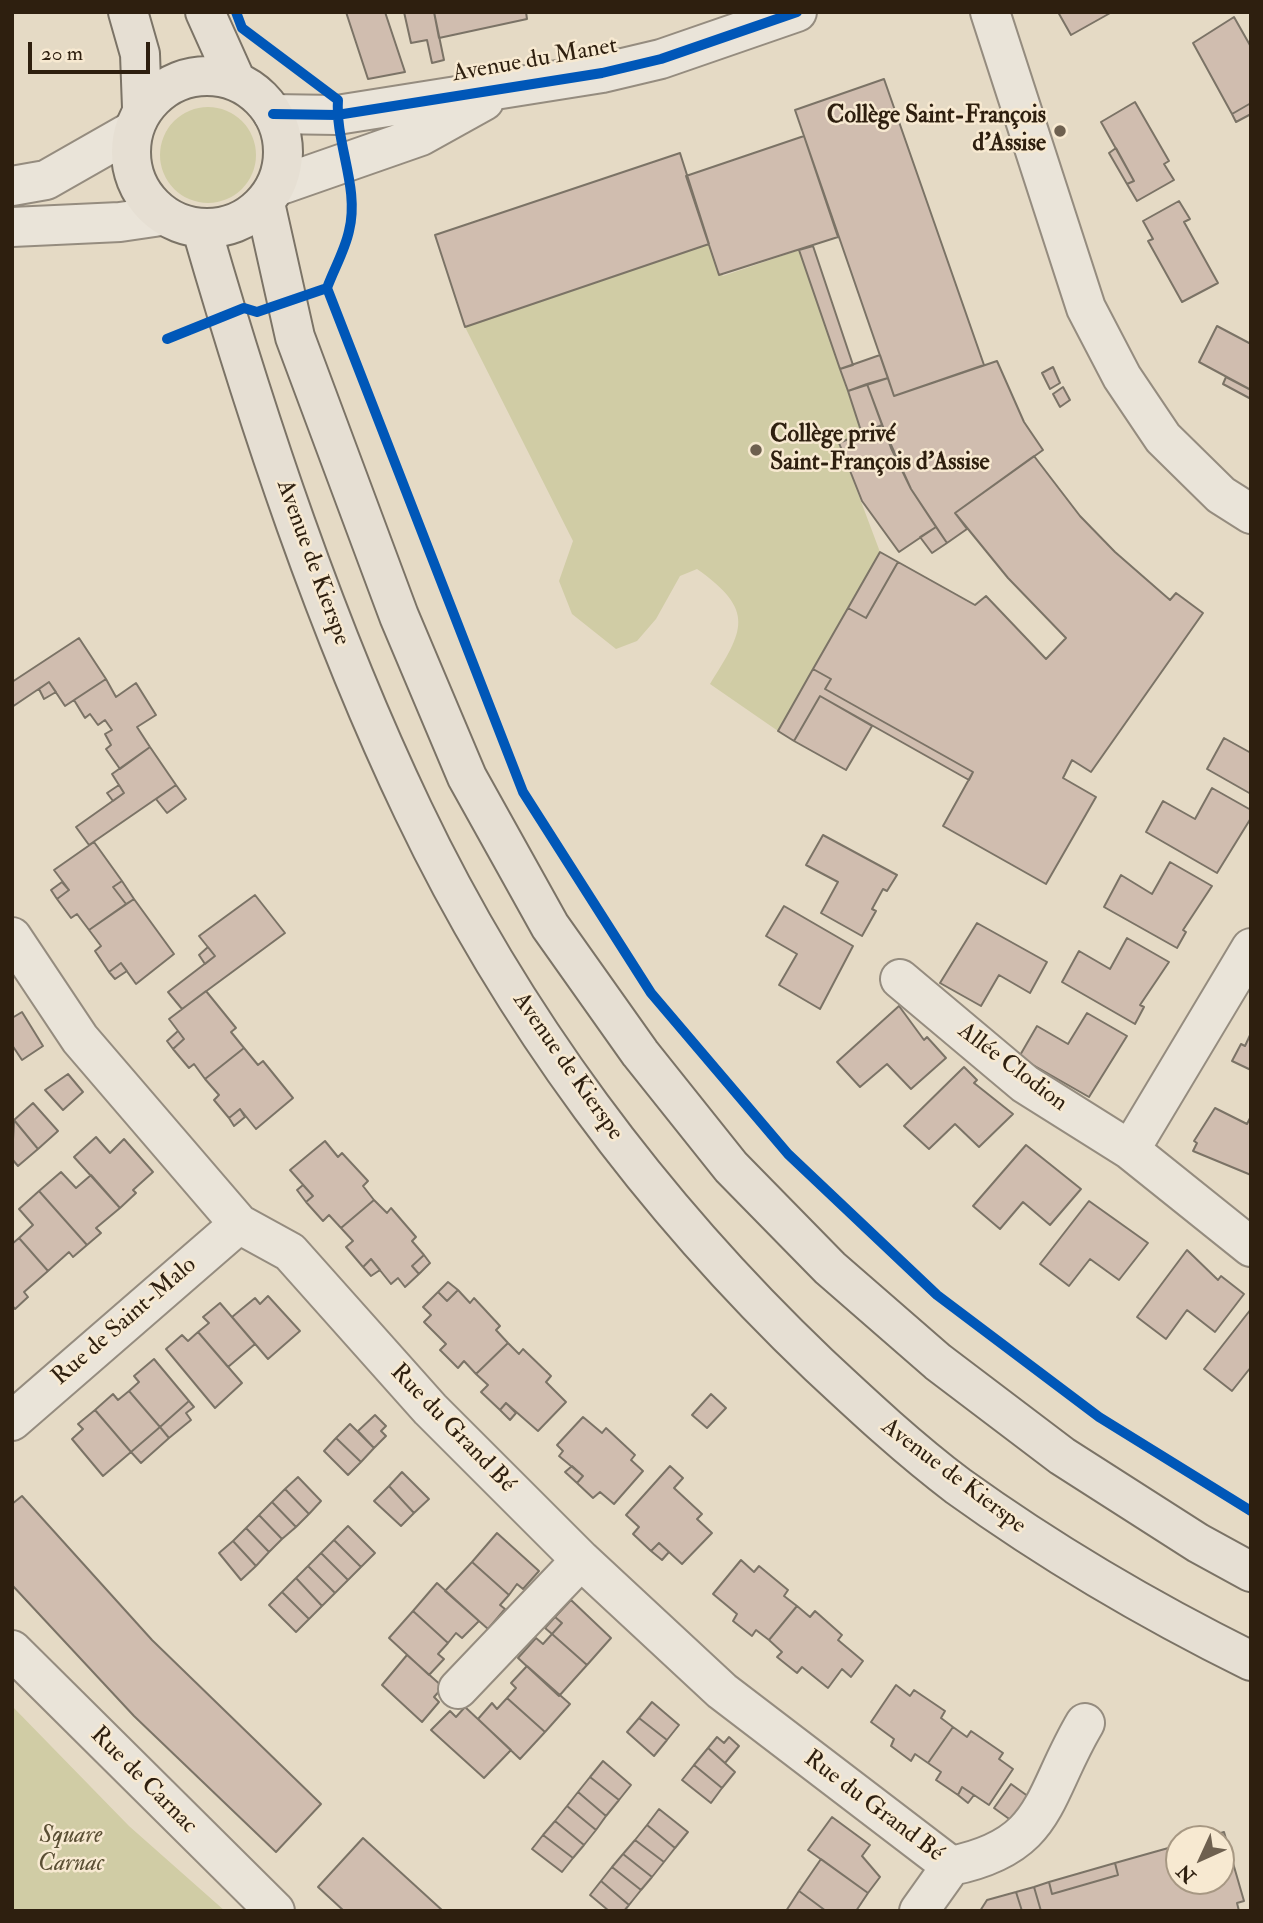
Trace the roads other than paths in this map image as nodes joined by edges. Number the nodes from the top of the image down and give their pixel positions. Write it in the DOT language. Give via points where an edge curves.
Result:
graph roads {
  1 [pos="128,12"];
  2 [pos="205,12"];
  3 [pos="797,12"];
  4 [pos="990,12"];
  5 [pos="236,81"];
  6 [pos="508,88"];
  7 [pos="274,114"];
  8 [pos="137,120"];
  9 [pos="12,186"];
  10 [pos="270,195"];
  11 [pos="161,216"];
  12 [pos="12,227"];
  13 [pos="202,230"];
  14 [pos="1251,514"];
  15 [pos="12,937"];
  16 [pos="1251,948"];
  17 [pos="900,979"];
  18 [pos="1130,1150"];
  19 [pos="239,1224"];
  20 [pos="1251,1247"];
  21 [pos="12,1421"];
  22 [pos="581,1560"];
  23 [pos="1251,1572"];
  24 [pos="12,1650"];
  25 [pos="1251,1661"];
  26 [pos="458,1689"];
  27 [pos="1085,1723"];
  28 [pos="951,1866"];
  29 [pos="275,1911"];
  30 [pos="919,1911"];
  1 -- 8 [label="main road" via="140,54"];
  2 -- 5 [label="main road"];
  3 -- 6 [label="street, Avenue du Manet" via="661,60"];
  4 -- 14 [label="street" via="1086,308 1122,377 1163,438 1221,495"];
  5 -- 7 [label="main road"];
  5 -- 8 [label="main road" via="211,75 185,78 161,90"];
  6 -- 7 [label="street, Avenue du Manet" via="337,115"];
  6 -- 10 [label="street" via="421,136"];
  7 -- 10 [label="main road" via="283,161"];
  8 -- 9 [label="street" via="46,180"];
  8 -- 11 [label="main road" via="146,201"];
  10 -- 13 [label="main road" via="236,223"];
  10 -- 23 [label="main road" via="295,337 399,616 467,777 550,926 640,1053 731,1167 830,1268 938,1363 1062,1456"];
  11 -- 12 [label="street"];
  11 -- 13 [label="main road"];
  13 -- 25 [label="main road, Avenue de Kierspe" via="225,314 339,640 408,799 494,961 582,1096 695,1239 875,1418 955,1483 1052,1551 1167,1619"];
  15 -- 19 [label="street, Rue du Grand Bé" via="80,1040"];
  16 -- 18 [label="street"];
  17 -- 18 [label="street, Allée Clodion" via="1024,1084"];
  18 -- 20 [label="street, Allée Clodion"];
  19 -- 21 [label="street, Rue de Saint-Malo"];
  19 -- 22 [label="street, Rue du Grand Bé" via="290,1252 429,1409"];
  22 -- 26 [label="street"];
  22 -- 28 [label="street, Rue du Grand Bé" via="722,1691"];
  24 -- 29 [label="street, Rue de Carnac"];
  27 -- 28 [label="street" via="1035,1823 1018,1839 979,1860"];
  28 -- 30 [label="street"];
}
